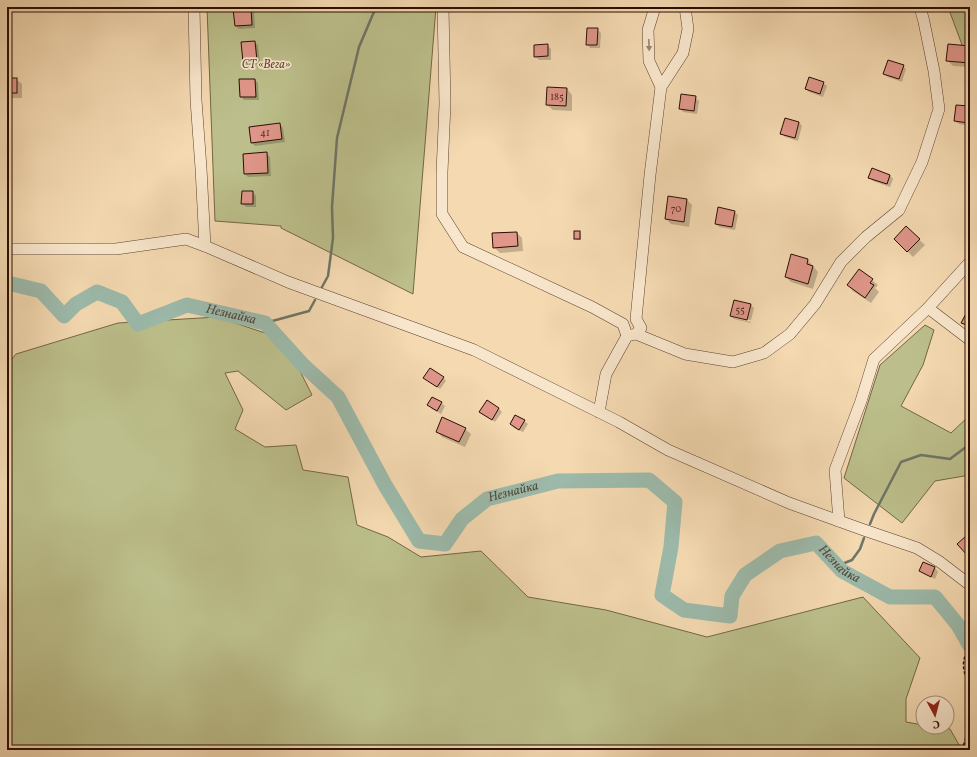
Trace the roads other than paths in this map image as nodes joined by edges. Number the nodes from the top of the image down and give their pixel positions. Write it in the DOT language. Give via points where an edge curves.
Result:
graph roads {
  1 [pos="194,7"];
  2 [pos="443,7"];
  3 [pos="655,7"];
  4 [pos="685,7"];
  5 [pos="920,7"];
  6 [pos="661,87"];
  7 [pos="205,246"];
  8 [pos="7,249"];
  9 [pos="970,262"];
  10 [pos="928,308"];
  11 [pos="631,335"];
  12 [pos="970,340"];
  13 [pos="599,412"];
  14 [pos="839,521"];
  15 [pos="970,585"];
  1 -- 7 [label="street" via="196,100"];
  2 -- 11 [label="street" via="445,104 442,214 462,246 592,307 623,324"];
  3 -- 6 [label="street, one-way" via="648,30 649,61"];
  4 -- 6 [label="street" via="688,29 683,53"];
  5 -- 11 [label="street" via="934,70 939,109 922,162 899,210 841,262 815,304 790,334 764,353 733,362 685,354"];
  6 -- 11 [label="street" via="636,318 641,328"];
  7 -- 8 [label="street" via="186,240 116,249"];
  7 -- 13 [label="street" via="288,282 474,350"];
  9 -- 10 [label="street"];
  10 -- 12 [label="street"];
  10 -- 14 [label="street" via="874,359 835,470"];
  11 -- 13 [label="street" via="606,374"];
  13 -- 14 [label="street" via="668,450 790,503"];
  14 -- 15 [label="street" via="917,548"];
}
